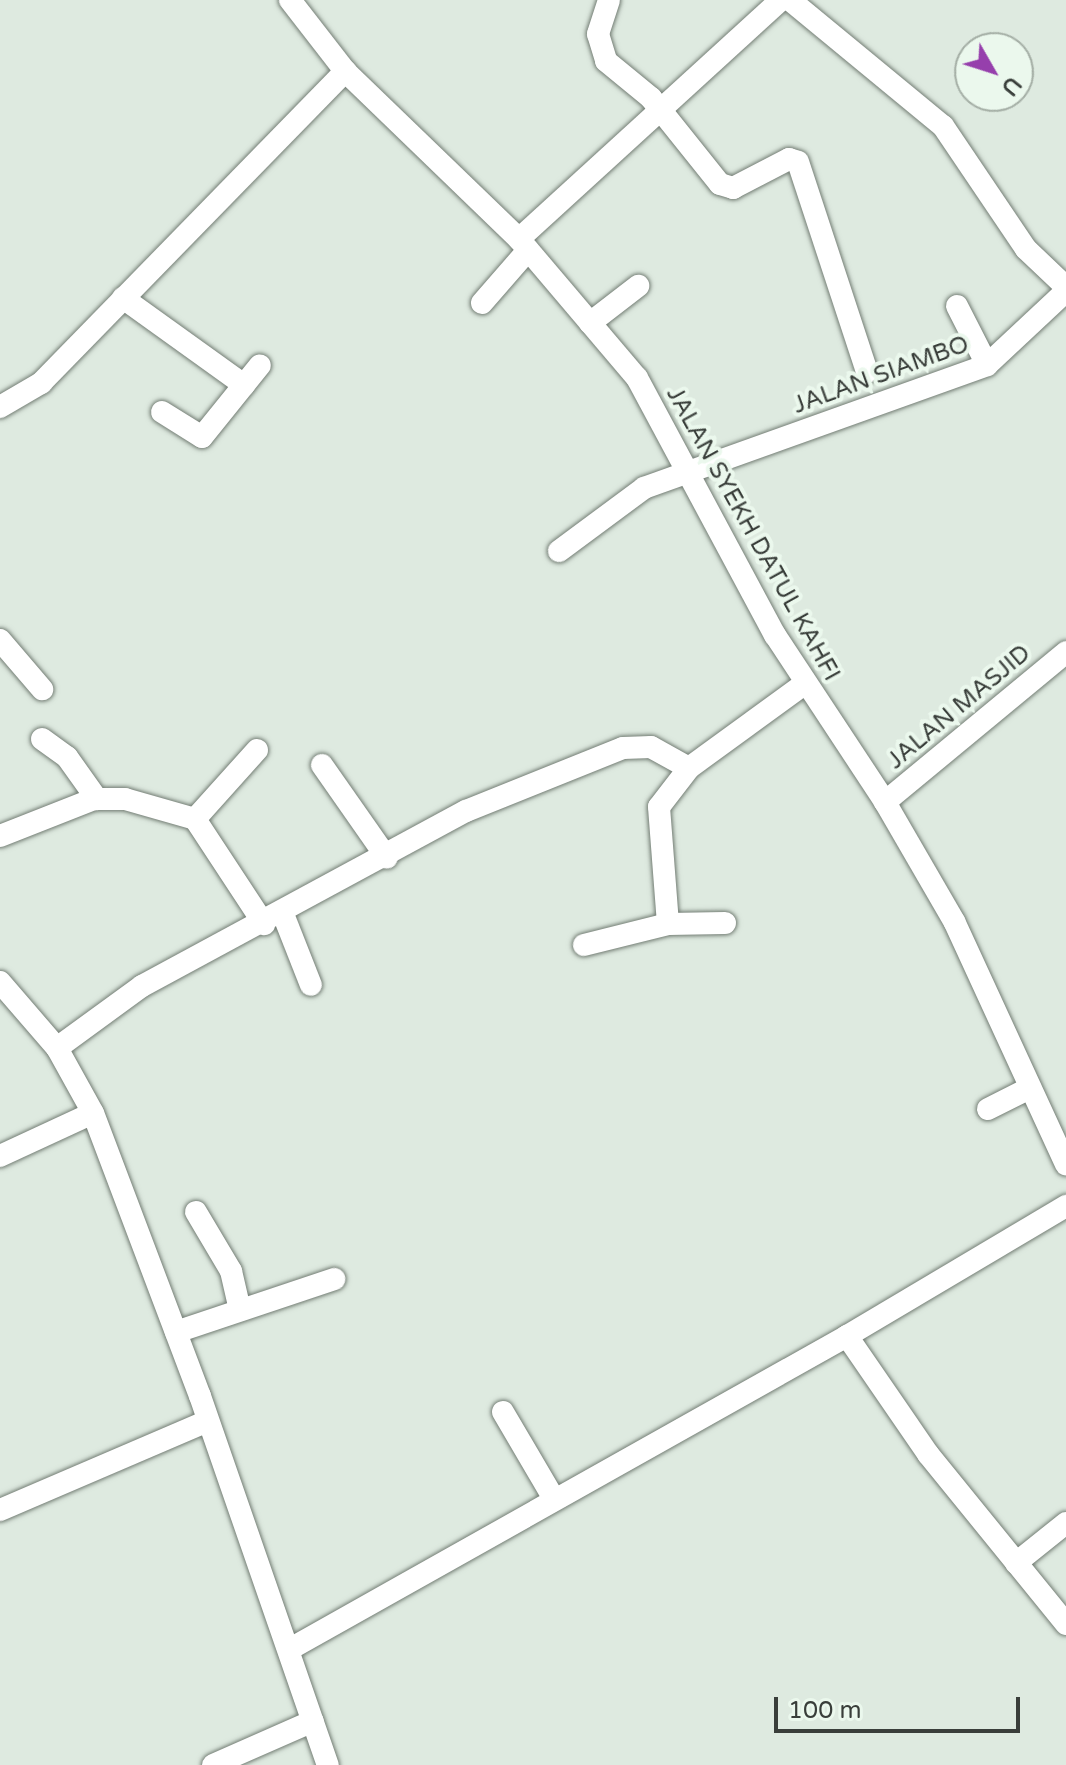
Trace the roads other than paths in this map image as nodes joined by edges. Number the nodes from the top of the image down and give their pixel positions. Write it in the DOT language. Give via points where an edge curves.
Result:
graph roads {
  1 [pos="290,0"];
  2 [pos="609,0"];
  3 [pos="783,0"];
  4 [pos="345,71"];
  5 [pos="659,111"];
  6 [pos="524,245"];
  7 [pos="638,286"];
  8 [pos="1066,289"];
  9 [pos="123,298"];
  10 [pos="482,303"];
  11 [pos="957,306"];
  12 [pos="590,323"];
  13 [pos="260,365"];
  14 [pos="987,365"];
  15 [pos="867,372"];
  16 [pos="244,385"];
  17 [pos="0,407"];
  18 [pos="162,412"];
  19 [pos="691,472"];
  20 [pos="559,551"];
  21 [pos="0,640"];
  22 [pos="1066,652"];
  23 [pos="804,684"];
  24 [pos="42,689"];
  25 [pos="42,739"];
  26 [pos="257,750"];
  27 [pos="322,765"];
  28 [pos="689,768"];
  29 [pos="97,799"];
  30 [pos="885,802"];
  31 [pos="195,819"];
  32 [pos="0,836"];
  33 [pos="387,858"];
  34 [pos="273,919"];
  35 [pos="725,923"];
  36 [pos="668,924"];
  37 [pos="584,945"];
  38 [pos="0,982"];
  39 [pos="311,985"];
  40 [pos="57,1048"];
  41 [pos="1030,1088"];
  42 [pos="988,1109"];
  43 [pos="93,1113"];
  44 [pos="0,1156"];
  45 [pos="1066,1165"];
  46 [pos="1066,1206"];
  47 [pos="196,1212"];
  48 [pos="334,1279"];
  49 [pos="240,1310"];
  50 [pos="176,1332"];
  51 [pos="847,1336"];
  52 [pos="503,1412"];
  53 [pos="208,1421"];
  54 [pos="554,1499"];
  55 [pos="0,1510"];
  56 [pos="1066,1523"];
  57 [pos="1016,1563"];
  58 [pos="1066,1624"];
  59 [pos="290,1649"];
  60 [pos="313,1721"];
  61 [pos="213,1765"];
  62 [pos="328,1765"];
  1 -- 4 [label="street, JALAN SYEKH DATUL KAHFI"];
  2 -- 5 [label="street" via="598,34 600,49"];
  3 -- 5 [label="street"];
  3 -- 8 [label="street" via="943,126 1026,249"];
  4 -- 6 [label="street, JALAN SYEKH DATUL KAHFI"];
  4 -- 9 [label="street"];
  5 -- 6 [label="street"];
  5 -- 15 [label="street" via="720,184 733,188 789,159 798,162"];
  6 -- 10 [label="street"];
  6 -- 12 [label="street, JALAN SYEKH DATUL KAHFI"];
  7 -- 12 [label="street"];
  8 -- 14 [label="street, JALAN SIAMBO"];
  9 -- 16 [label="street"];
  9 -- 17 [label="street" via="41,383"];
  11 -- 14 [label="street"];
  12 -- 19 [label="street, JALAN SYEKH DATUL KAHFI" via="637,378"];
  13 -- 16 [label="street"];
  14 -- 19 [label="street, JALAN SIAMBO"];
  16 -- 18 [label="street" via="199,439"];
  19 -- 20 [label="street, JALAN SIAMBO" via="644,488"];
  19 -- 23 [label="street, JALAN SYEKH DATUL KAHFI"];
  21 -- 24 [label="street"];
  22 -- 30 [label="street, JALAN MASJID"];
  23 -- 28 [label="street"];
  23 -- 30 [label="street, JALAN SYEKH DATUL KAHFI"];
  25 -- 29 [label="street" via="67,757"];
  26 -- 31 [label="street"];
  27 -- 33 [label="street"];
  28 -- 33 [label="street" via="651,747 623,748 466,811"];
  28 -- 36 [label="street" via="659,807"];
  29 -- 31 [label="street" via="125,799"];
  29 -- 32 [label="street"];
  30 -- 41 [label="street, JALAN SYEKH DATUL KAHFI" via="954,921"];
  31 -- 34 [label="street"];
  33 -- 34 [label="street"];
  34 -- 39 [label="street"];
  34 -- 40 [label="street" via="142,986"];
  35 -- 36 [label="street"];
  36 -- 37 [label="street"];
  38 -- 40 [label="street"];
  40 -- 43 [label="street"];
  41 -- 42 [label="street"];
  41 -- 45 [label="street, JALAN SYEKH DATUL KAHFI"];
  43 -- 44 [label="street"];
  43 -- 50 [label="street"];
  46 -- 51 [label="street"];
  47 -- 49 [label="street" via="231,1271"];
  48 -- 49 [label="street"];
  49 -- 50 [label="street"];
  50 -- 53 [label="street"];
  51 -- 54 [label="street"];
  51 -- 57 [label="street" via="928,1454"];
  52 -- 54 [label="street"];
  53 -- 55 [label="street"];
  53 -- 59 [label="street"];
  54 -- 59 [label="street"];
  56 -- 57 [label="street"];
  57 -- 58 [label="street"];
  59 -- 60 [label="street"];
  60 -- 61 [label="street"];
  60 -- 62 [label="street"];
}
